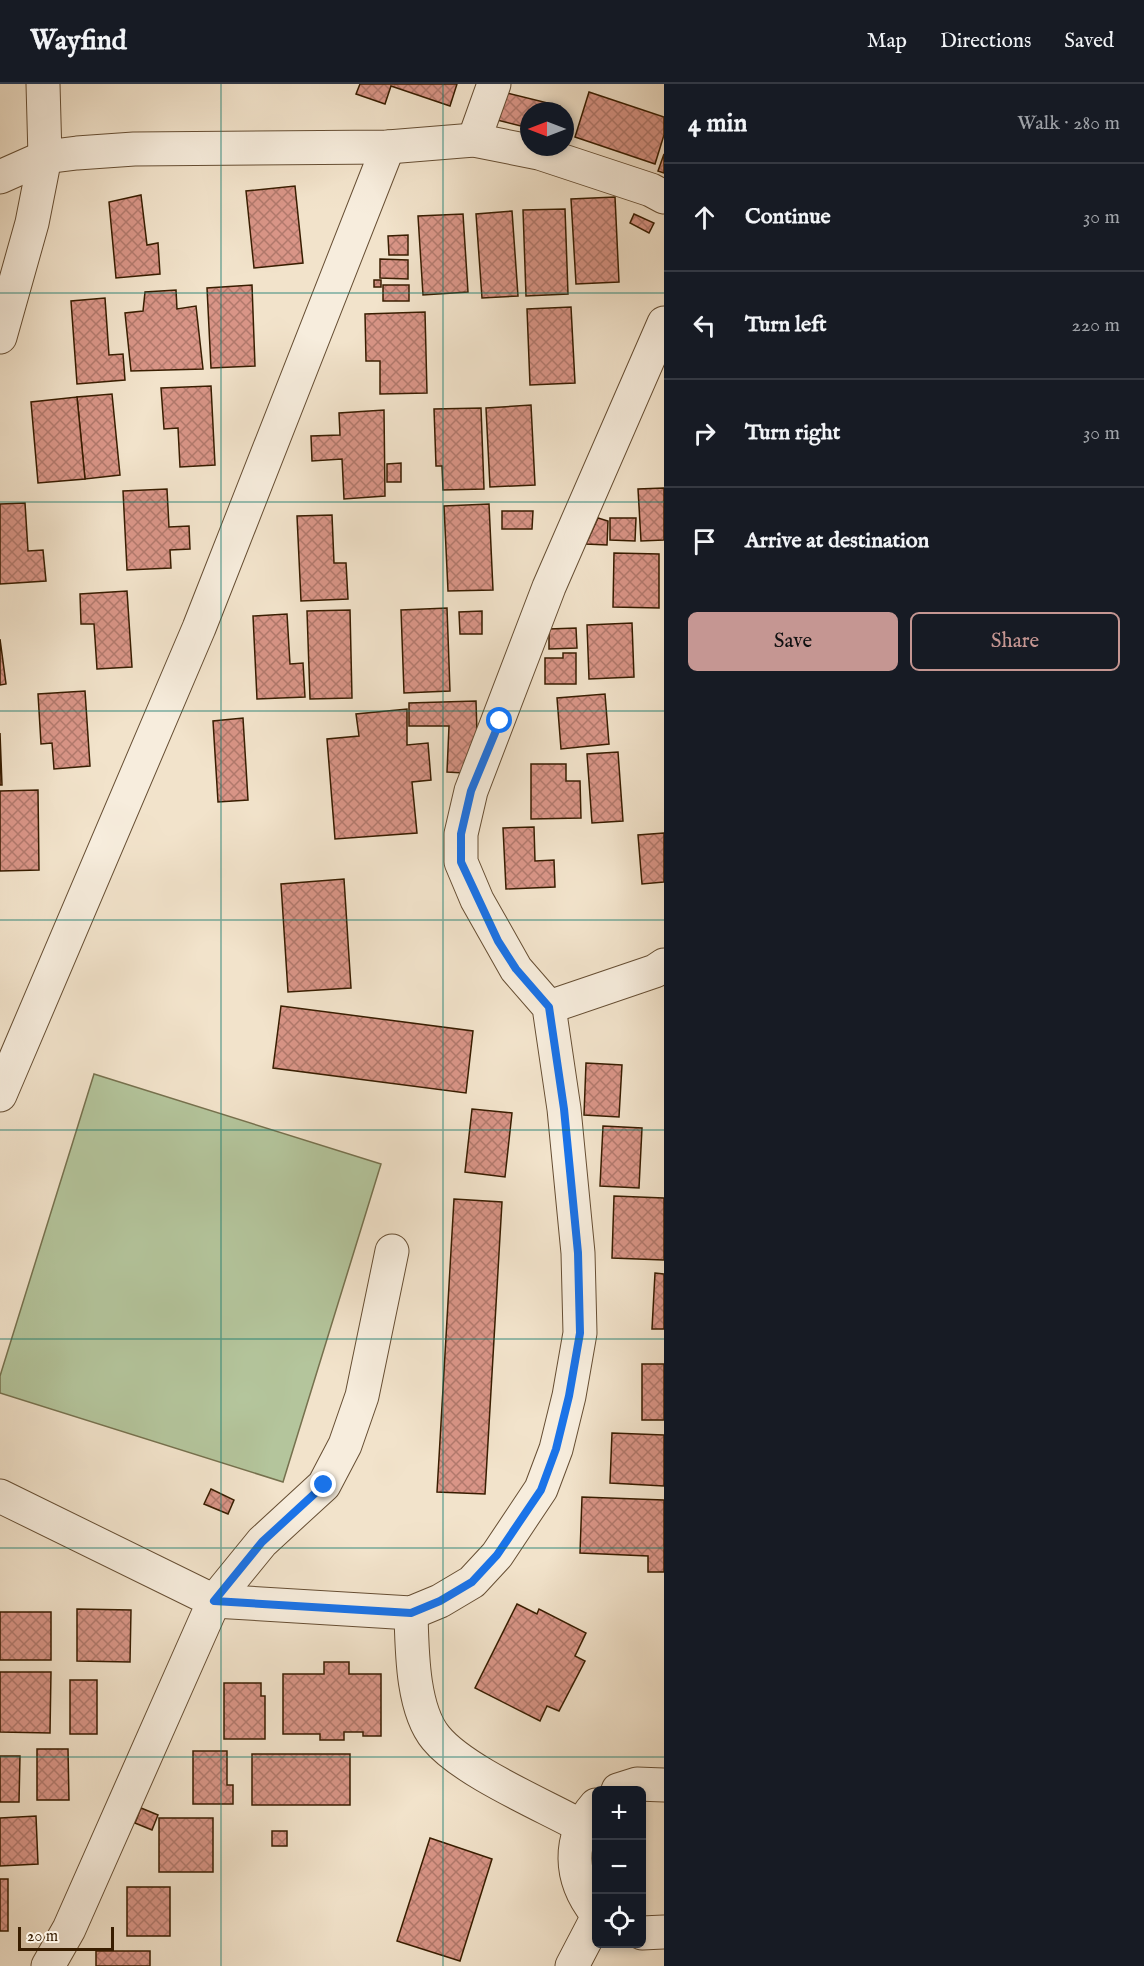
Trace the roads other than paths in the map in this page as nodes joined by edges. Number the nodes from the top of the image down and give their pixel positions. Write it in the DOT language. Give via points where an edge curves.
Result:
graph roads {
  1 [pos="43,84"];
  2 [pos="494,84"];
  3 [pos="474,140"];
  4 [pos="388,147"];
  5 [pos="45,157"];
  6 [pos="0,177"];
  7 [pos="664,197"];
  8 [pos="664,323"];
  9 [pos="0,337"];
  10 [pos="664,965"];
  11 [pos="549,1007"];
  12 [pos="0,1095"];
  13 [pos="392,1251"];
  14 [pos="0,1496"];
  15 [pos="214,1601"];
  16 [pos="411,1613"];
  17 [pos="663,1783"];
  18 [pos="632,1786"];
  19 [pos="589,1816"];
  20 [pos="592,1907"];
  21 [pos="592,1929"];
  22 [pos="664,1932"];
  23 [pos="646,1933"];
  24 [pos="48,1966"];
  25 [pos="572,1966"];
  1 -- 5 [label="street"];
  2 -- 3 [label="street"];
  3 -- 4 [label="street"];
  3 -- 7 [label="street" via="539,153 651,189"];
  4 -- 5 [label="street" via="134,149"];
  4 -- 12 [label="street" via="199,628"];
  5 -- 6 [label="street"];
  5 -- 9 [label="street" via="32,223"];
  8 -- 11 [label="street" via="549,587 471,791 461,834 461,862 477,900 516,969"];
  10 -- 11 [label="street"];
  11 -- 16 [label="street" via="578,1253 580,1333 569,1396 541,1490 497,1555 472,1582"];
  13 -- 15 [label="street" via="362,1396 345,1445 324,1485 262,1542"];
  14 -- 15 [label="street"];
  15 -- 16 [label="street"];
  15 -- 24 [label="street" via="74,1918"];
  16 -- 19 [label="street" via="412,1661 418,1693 434,1737 458,1760"];
  17 -- 18 [label="street"];
  19 -- 20 [label="street" via="574,1850 575,1874"];
  21 -- 25 [label="street"];
  22 -- 23 [label="street"];
}
